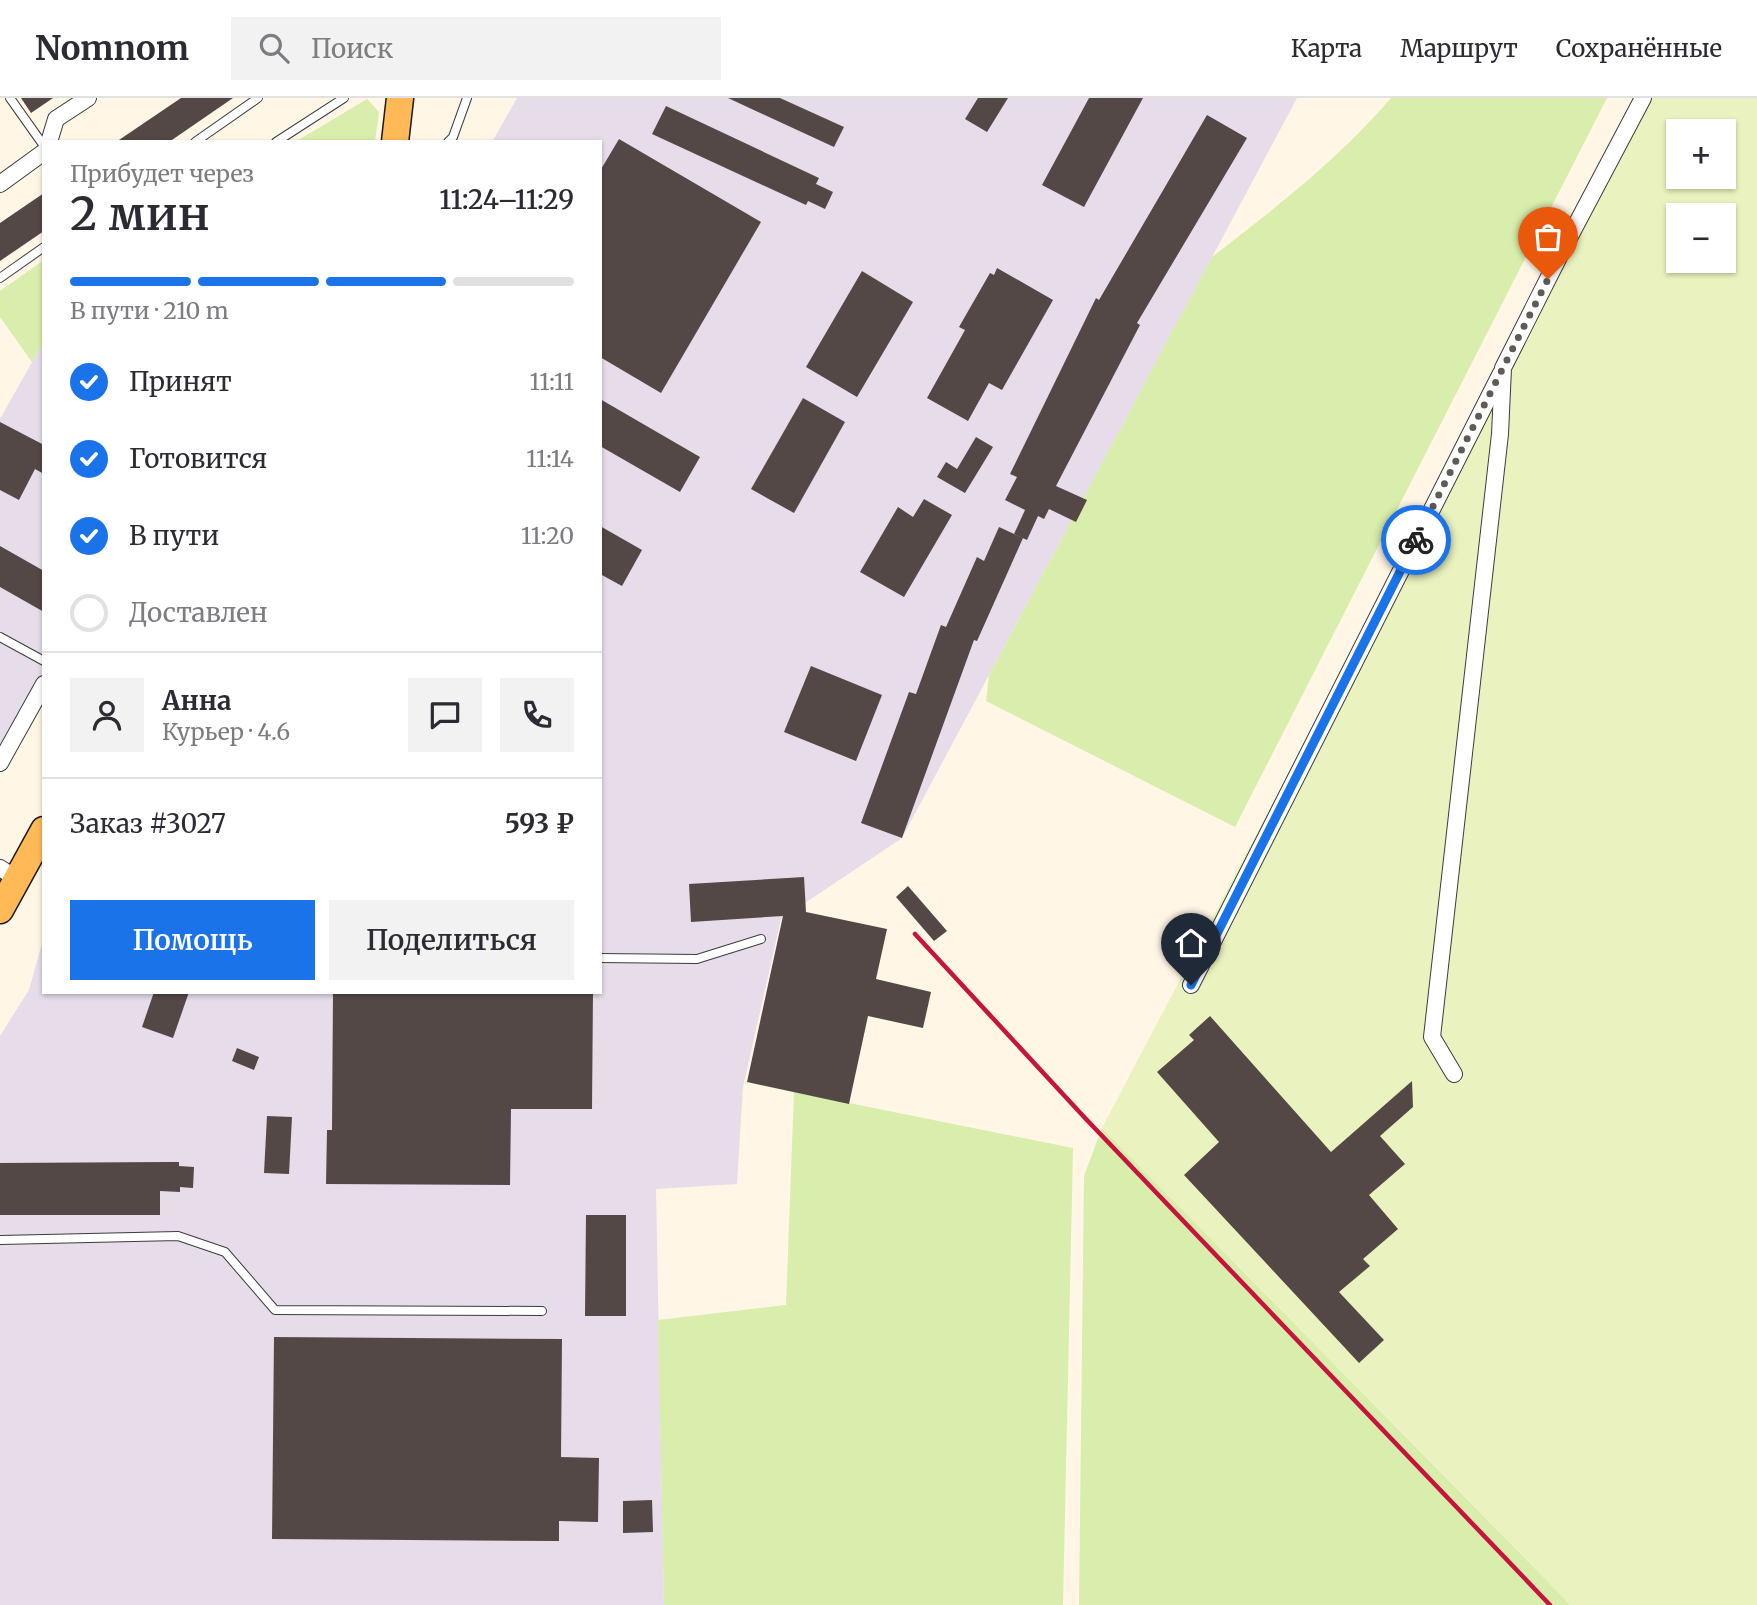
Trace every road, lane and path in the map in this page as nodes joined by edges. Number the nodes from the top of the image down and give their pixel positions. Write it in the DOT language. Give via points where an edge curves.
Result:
graph roads {
  1 [pos="10,98"];
  2 [pos="88,98"];
  3 [pos="258,98"];
  4 [pos="344,98"];
  5 [pos="400,98"];
  6 [pos="467,98"];
  7 [pos="1643,98"];
  8 [pos="50,140"];
  9 [pos="198,140"];
  10 [pos="279,140"];
  11 [pos="395,140"];
  12 [pos="450,140"];
  13 [pos="42,143"];
  14 [pos="42,153"];
  15 [pos="0,184"];
  16 [pos="42,248"];
  17 [pos="0,278"];
  18 [pos="1503,368"];
  19 [pos="0,637"];
  20 [pos="42,660"];
  21 [pos="42,688"];
  22 [pos="0,763"];
  23 [pos="41,843"];
  24 [pos="9,873"];
  25 [pos="0,911"];
  26 [pos="761,939"];
  27 [pos="602,958"];
  28 [pos="1191,985"];
  29 [pos="1454,1074"];
  30 [pos="0,1240"];
  31 [pos="542,1311"];
  1 -- 13 [label="lane"];
  2 -- 8 [label="street" via="57,119"];
  3 -- 9 [label="lane"];
  4 -- 10 [label="lane"];
  5 -- 11 [label="main road"];
  6 -- 12 [label="lane"];
  7 -- 18 [label="street"];
  14 -- 15 [label="street"];
  16 -- 17 [label="lane"];
  18 -- 28 [label="street"];
  18 -- 29 [label="street" via="1500,433 1432,1037"];
  19 -- 20 [label="lane"];
  21 -- 22 [label="street"];
  23 -- 24 [label="main road"];
  24 -- 25 [label="main road"];
  26 -- 27 [label="lane" via="696,959"];
  30 -- 31 [label="lane" via="178,1236 225,1252 275,1310"];
}
